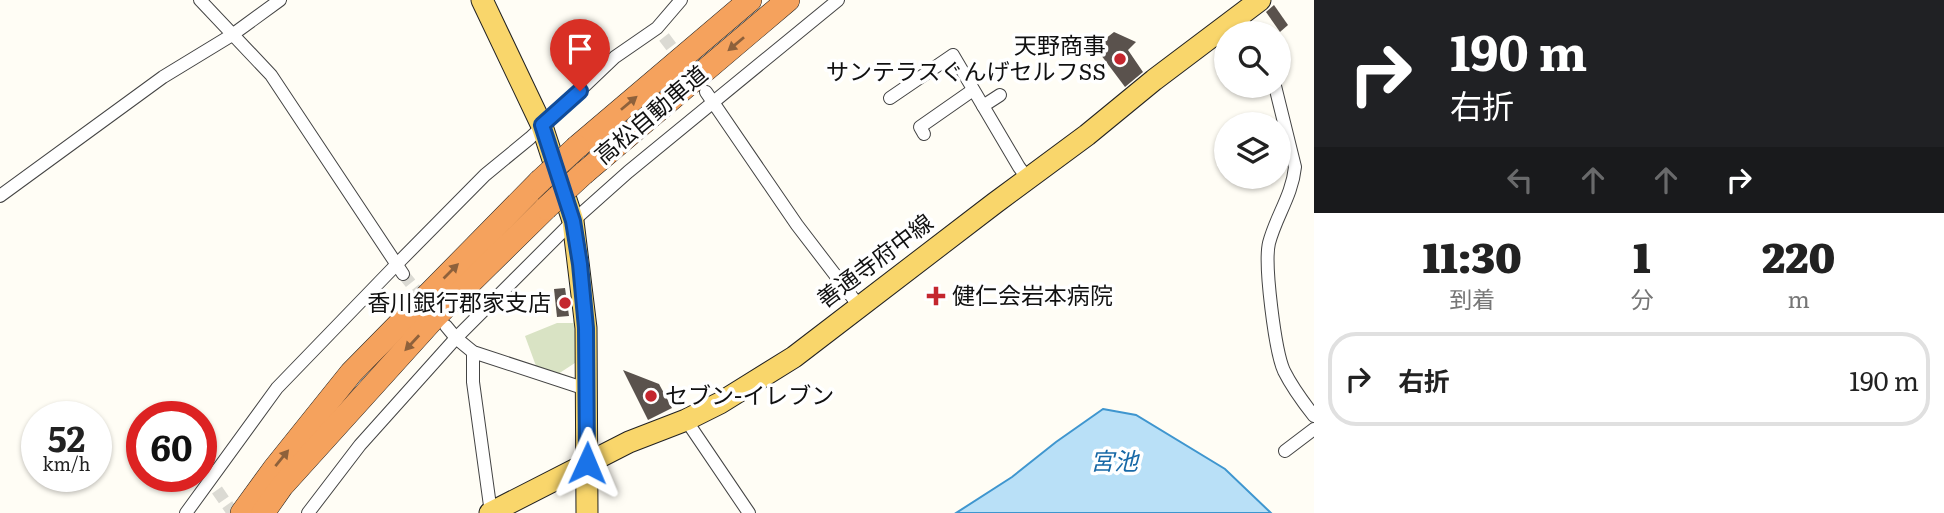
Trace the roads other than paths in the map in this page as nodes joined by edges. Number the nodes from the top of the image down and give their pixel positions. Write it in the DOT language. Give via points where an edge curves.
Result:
graph roads {
  1 [pos="200,0"];
  2 [pos="280,0"];
  3 [pos="482,0"];
  4 [pos="681,0"];
  5 [pos="750,0"];
  6 [pos="788,0"];
  7 [pos="838,0"];
  8 [pos="1260,0"];
  9 [pos="1246,21"];
  10 [pos="232,35"];
  11 [pos="1214,43"];
  12 [pos="973,90"];
  13 [pos="1000,95"];
  14 [pos="710,96"];
  15 [pos="890,98"];
  16 [pos="1278,98"];
  17 [pos="983,106"];
  18 [pos="542,125"];
  19 [pos="924,134"];
  20 [pos="1028,179"];
  21 [pos="0,196"];
  22 [pos="573,221"];
  23 [pos="400,269"];
  24 [pos="859,306"];
  25 [pos="446,326"];
  26 [pos="456,338"];
  27 [pos="473,352"];
  28 [pos="586,389"];
  29 [pos="1314,416"];
  30 [pos="686,420"];
  31 [pos="1314,429"];
  32 [pos="1285,451"];
  33 [pos="587,463"];
  34 [pos="186,513"];
  35 [pos="242,513"];
  36 [pos="263,513"];
  37 [pos="308,513"];
  38 [pos="491,513"];
  39 [pos="587,513"];
  40 [pos="748,513"];
  1 -- 10 [label="street"];
  2 -- 10 [label="street"];
  3 -- 18 [label="main road"];
  4 -- 18 [label="street" via="660,33 615,57"];
  35 -- 5 [label="highway, 高松自動車道, one-way, bridge" via="351,373 540,181"];
  6 -- 36 [label="highway, 高松自動車道, one-way, bridge" via="546,208 435,317 282,486"];
  7 -- 14 [label="street"];
  8 -- 9 [label="main road, 善通寺府中線"];
  10 -- 21 [label="street" via="163,77"];
  10 -- 23 [label="street" via="271,75"];
  11 -- 20 [label="main road, 善通寺府中線" via="1154,80"];
  12 -- 15 [label="street" via="953,55"];
  12 -- 17 [label="street"];
  12 -- 19 [label="street" via="920,127"];
  13 -- 17 [label="street"];
  14 -- 22 [label="street"];
  14 -- 24 [label="street" via="797,225"];
  16 -- 29 [label="street" via="1294,167 1289,197 1269,242 1272,311 1284,370"];
  17 -- 20 [label="street"];
  18 -- 22 [label="main road"];
  18 -- 23 [label="street" via="485,175"];
  20 -- 24 [label="main road, 善通寺府中線"];
  22 -- 26 [label="street"];
  22 -- 28 [label="main road" via="586,328"];
  23 -- 34 [label="street" via="277,388 213,486"];
  24 -- 30 [label="main road, 善通寺府中線" via="771,373"];
  25 -- 26 [label="street"];
  26 -- 27 [label="street"];
  26 -- 37 [label="street" via="360,446"];
  27 -- 28 [label="street"];
  27 -- 38 [label="street" via="472,382"];
  28 -- 33 [label="main road"];
  30 -- 33 [label="main road, 善通寺府中線"];
  30 -- 40 [label="street"];
  31 -- 32 [label="street"];
  33 -- 38 [label="main road, 善通寺府中線"];
  33 -- 39 [label="main road"];
}
